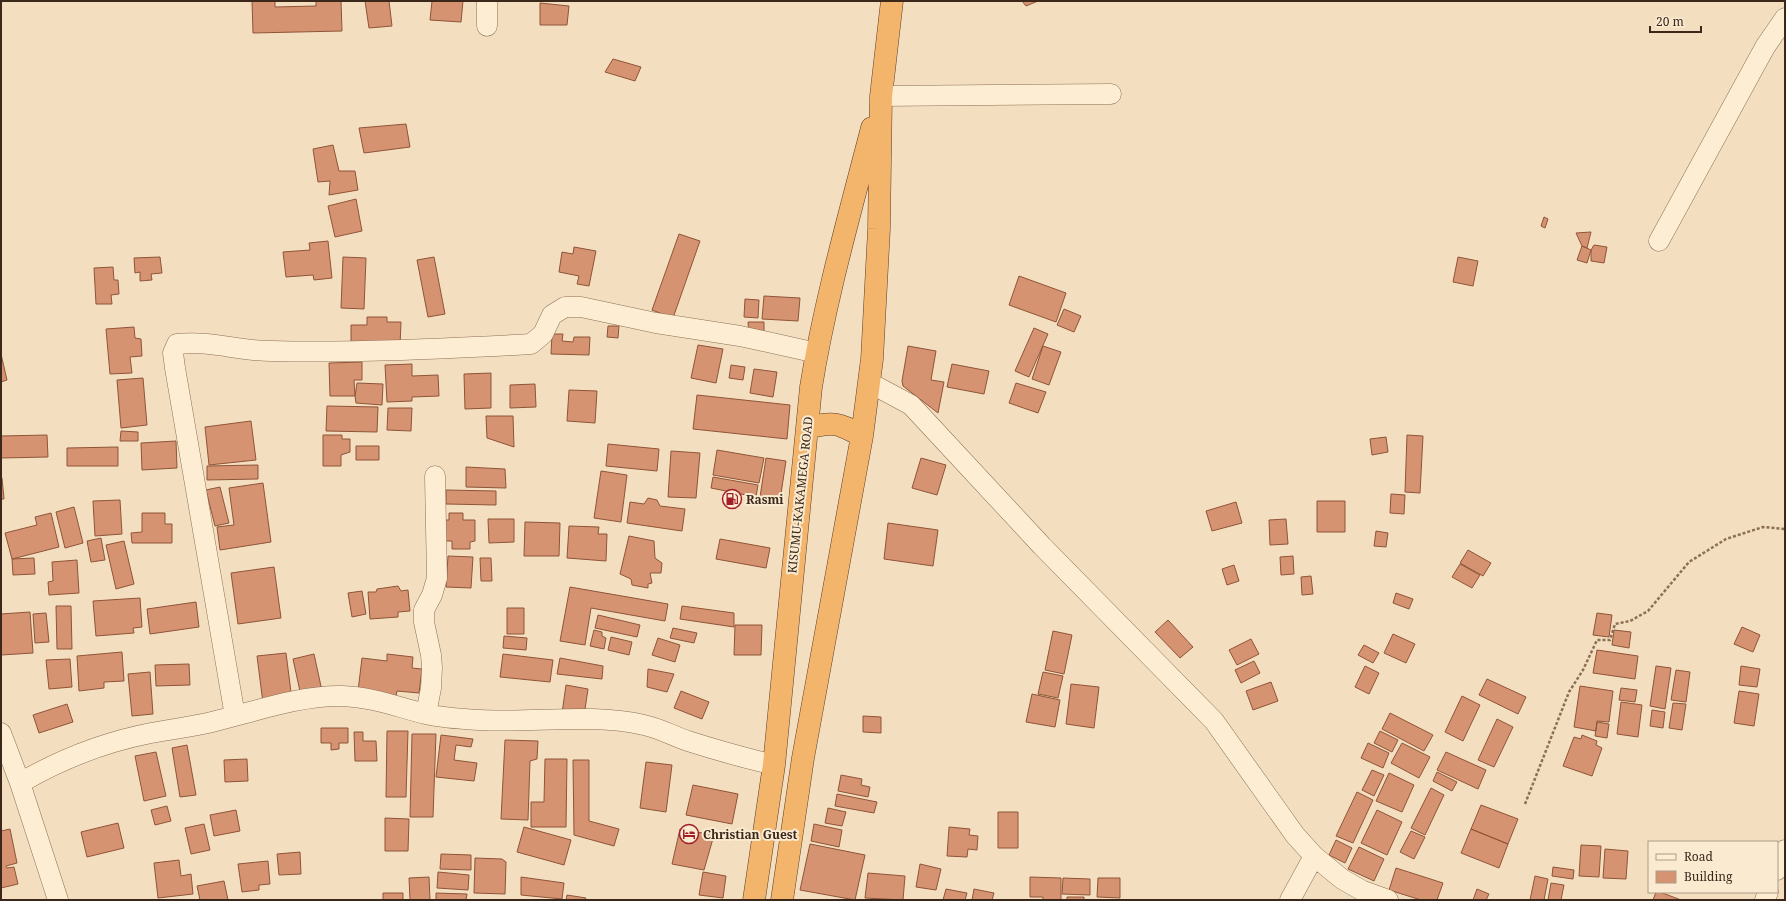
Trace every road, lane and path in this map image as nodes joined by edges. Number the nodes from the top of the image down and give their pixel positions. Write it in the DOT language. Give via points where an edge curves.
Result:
graph roads {
  1 [pos="487,1"];
  2 [pos="892,1"];
  3 [pos="1785,18"];
  4 [pos="487,26"];
  5 [pos="1111,94"];
  6 [pos="881,96"];
  7 [pos="1659,241"];
  8 [pos="817,353"];
  9 [pos="870,383"];
  10 [pos="807,428"];
  11 [pos="862,436"];
  12 [pos="435,476"];
  13 [pos="1785,529"];
  14 [pos="426,714"];
  15 [pos="234,716"];
  16 [pos="1,734"];
  17 [pos="774,765"];
  18 [pos="20,783"];
  19 [pos="1525,804"];
  20 [pos="1785,850"];
  21 [pos="1314,856"];
  22 [pos="1778,868"];
  23 [pos="58,900"];
  24 [pos="754,900"];
  25 [pos="782,900"];
  26 [pos="1290,900"];
  27 [pos="1388,900"];
  1 -- 4 [label="street"];
  2 -- 6 [label="highway, KISUMU-KAKAMEGA ROAD"];
  3 -- 7 [label="street" via="1765,47"];
  5 -- 6 [label="street"];
  6 -- 8 [label="highway, KISUMU-KAKAMEGA ROAD" via="847,224"];
  6 -- 9 [label="highway, KISUMU-KAKAMEGA ROAD" via="879,228"];
  8 -- 10 [label="highway, KISUMU-KAKAMEGA ROAD"];
  8 -- 15 [label="street" via="581,307 565,307 552,315 543,334 532,344 373,352 268,351 194,342 177,344 173,353 175,368"];
  9 -- 11 [label="highway, KISUMU-KAKAMEGA ROAD"];
  9 -- 21 [label="street" via="911,405 1042,546 1214,721 1295,835"];
  10 -- 11 [label="highway" via="836,423"];
  10 -- 17 [label="highway, KISUMU-KAKAMEGA ROAD"];
  11 -- 25 [label="highway, KISUMU-KAKAMEGA ROAD" via="803,758"];
  12 -- 14 [label="street" via="437,578 424,610 432,667"];
  13 -- 19 [label="path" via="1763,527 1726,539 1690,562 1648,612 1630,621 1615,624 1610,640 1597,640 1569,692"];
  14 -- 15 [label="street" via="385,701 341,696 315,698"];
  14 -- 17 [label="street" via="480,720 627,722 645,725 723,752"];
  15 -- 18 [label="street" via="100,746 56,764"];
  16 -- 18 [label="street"];
  17 -- 24 [label="highway, KISUMU-KAKAMEGA ROAD"];
  18 -- 23 [label="street"];
  20 -- 22 [label="street"];
  21 -- 26 [label="street"];
  21 -- 27 [label="street" via="1342,879 1362,891"];
}
